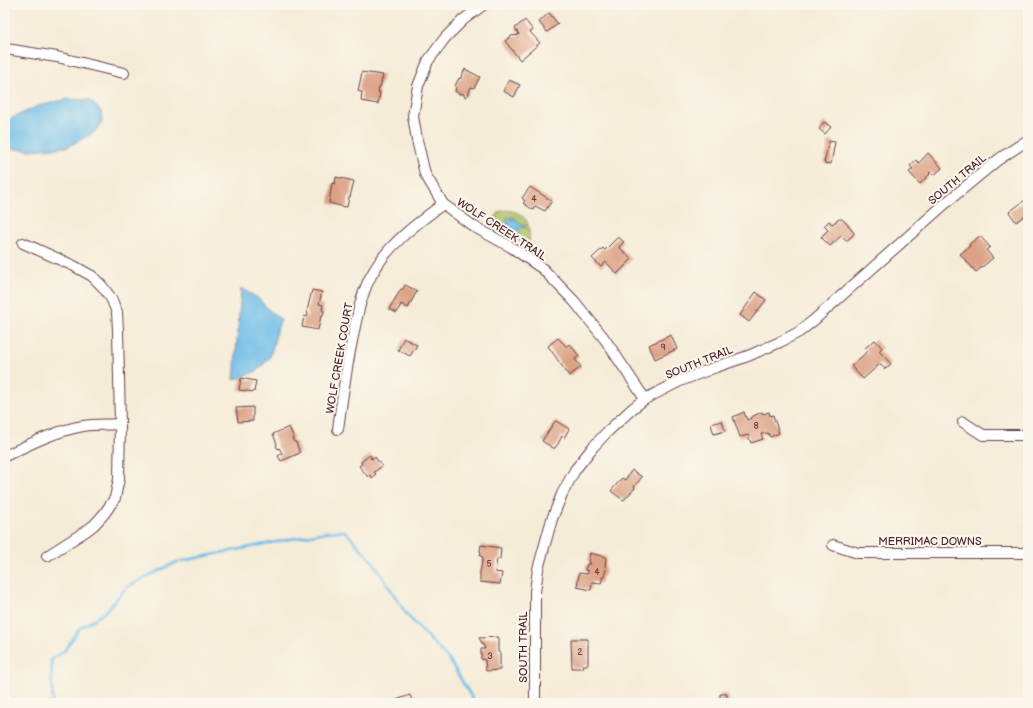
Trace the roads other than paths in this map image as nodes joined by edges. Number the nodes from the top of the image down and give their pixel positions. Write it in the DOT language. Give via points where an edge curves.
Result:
graph roads {
  1 [pos="483,5"];
  2 [pos="5,49"];
  3 [pos="124,73"];
  4 [pos="1028,140"];
  5 [pos="443,204"];
  6 [pos="23,243"];
  7 [pos="645,399"];
  8 [pos="963,422"];
  9 [pos="120,424"];
  10 [pos="338,428"];
  11 [pos="1028,435"];
  12 [pos="5,456"];
  13 [pos="834,545"];
  14 [pos="1028,553"];
  15 [pos="47,556"];
  16 [pos="535,703"];
  1 -- 5 [label="street, WOLF CREEK TRAIL" via="445,38 428,61 418,86 414,116 417,140 426,174"];
  2 -- 3 [label="street" via="57,57"];
  4 -- 7 [label="street, SOUTH TRAIL" via="999,159 947,202 799,332 763,350 680,381"];
  5 -- 7 [label="street, WOLF CREEK TRAIL" via="473,226 543,269 574,300 604,338"];
  5 -- 10 [label="street, WOLF CREEK COURT" via="403,236 375,269 366,286 352,339"];
  6 -- 9 [label="street" via="92,276 110,298 117,312"];
  7 -- 16 [label="street, SOUTH TRAIL" via="607,432 575,470 552,519 538,569 535,592"];
  8 -- 11 [label="street" via="983,435"];
  9 -- 12 [label="street" via="67,429"];
  9 -- 15 [label="street" via="119,479 115,498 104,514 86,531"];
  13 -- 14 [label="street, MERRIMAC DOWNS" via="858,553"];
}
